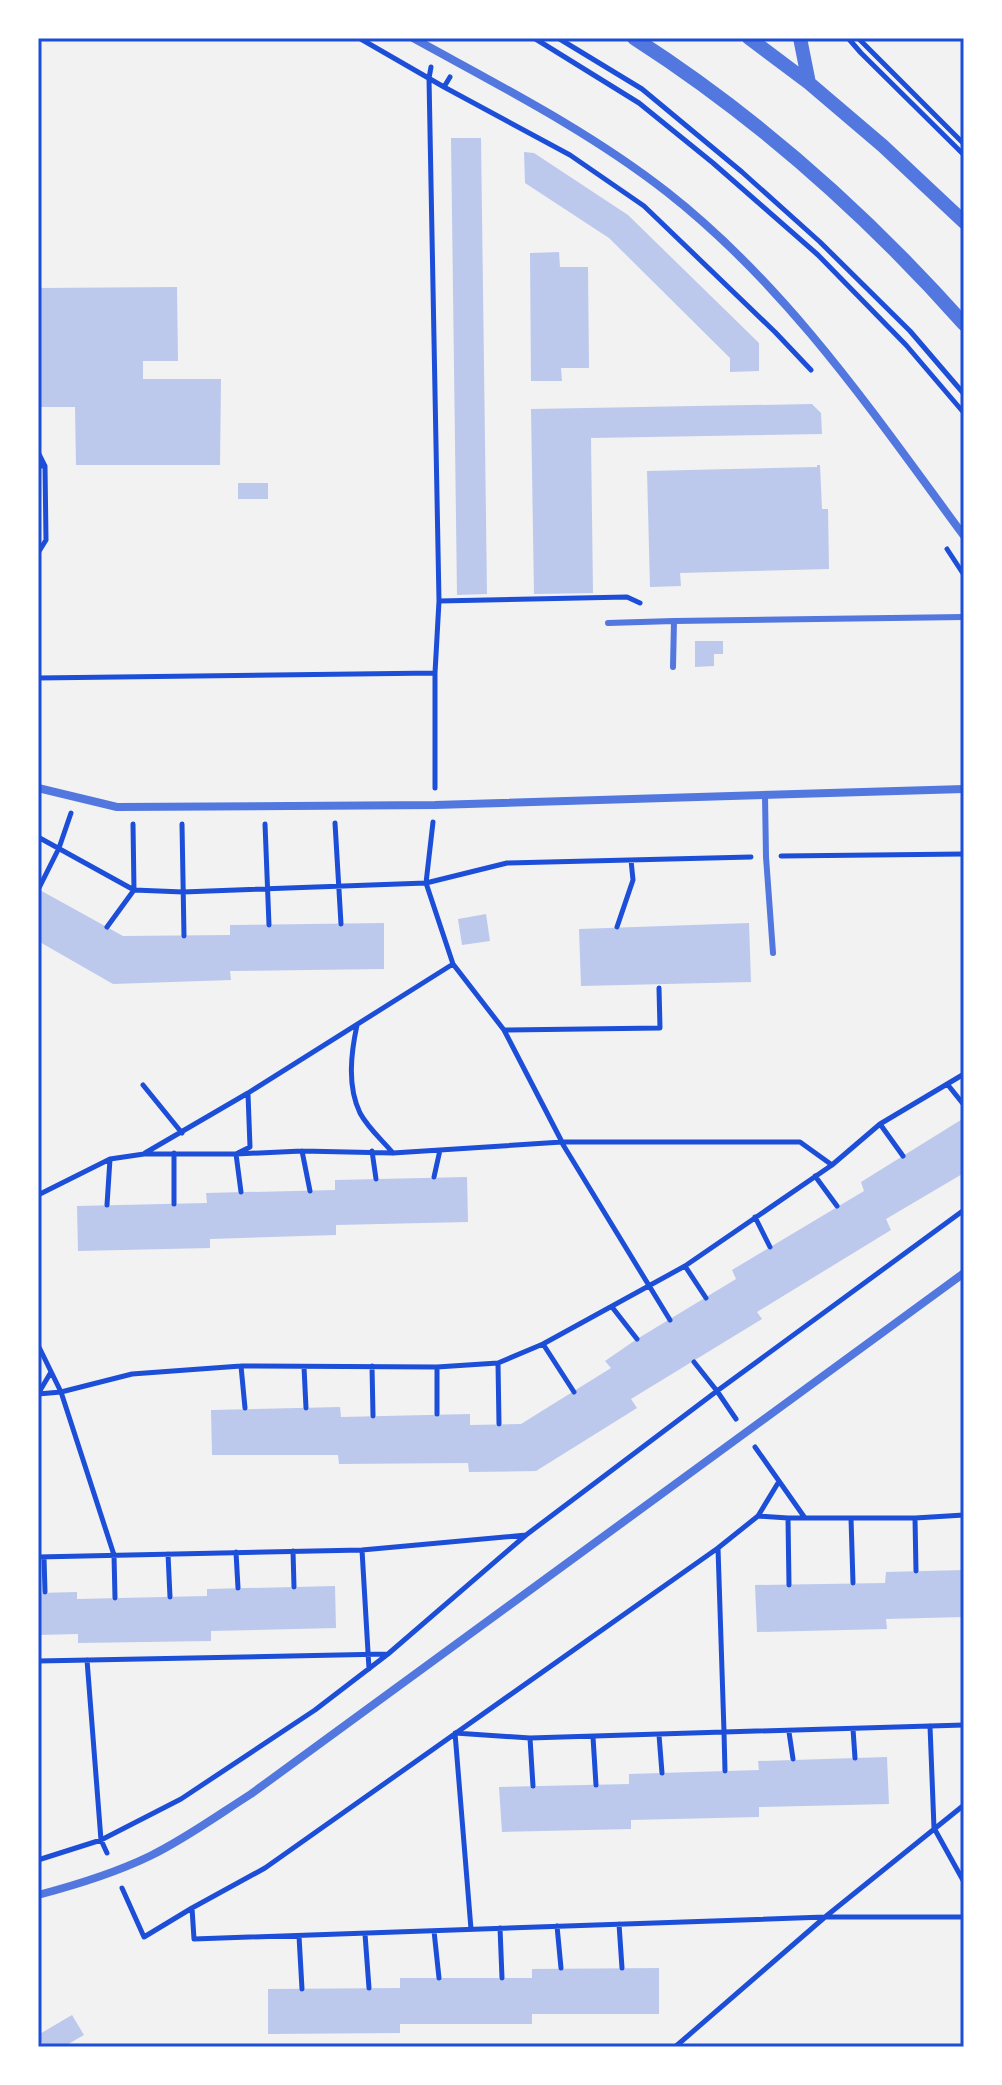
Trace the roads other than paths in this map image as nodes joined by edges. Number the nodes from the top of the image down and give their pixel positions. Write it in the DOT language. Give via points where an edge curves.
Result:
graph roads {
  1 [pos="413,38"];
  2 [pos="634,38"];
  3 [pos="749,38"];
  4 [pos="800,38"];
  5 [pos="649,43"];
  6 [pos="809,83"];
  7 [pos="964,222"];
  8 [pos="964,324"];
  9 [pos="964,536"];
  10 [pos="964,617"];
  11 [pos="674,621"];
  12 [pos="608,623"];
  13 [pos="673,667"];
  14 [pos="38,788"];
  15 [pos="964,789"];
  16 [pos="765,796"];
  17 [pos="773,953"];
  18 [pos="964,1273"];
  19 [pos="38,1895"];
  1 -- 9 [label="street" via="622,159 754,270 828,354"];
  2 -- 5 [label="street"];
  3 -- 6 [label="street"];
  4 -- 6 [label="street"];
  5 -- 8 [label="street" via="769,135 870,227"];
  6 -- 7 [label="street"];
  10 -- 11 [label="lane"];
  11 -- 12 [label="lane"];
  11 -- 13 [label="lane"];
  14 -- 16 [label="street" via="117,807"];
  15 -- 16 [label="street"];
  16 -- 17 [label="lane"];
  18 -- 19 [label="street" via="251,1794 151,1856"];
}
